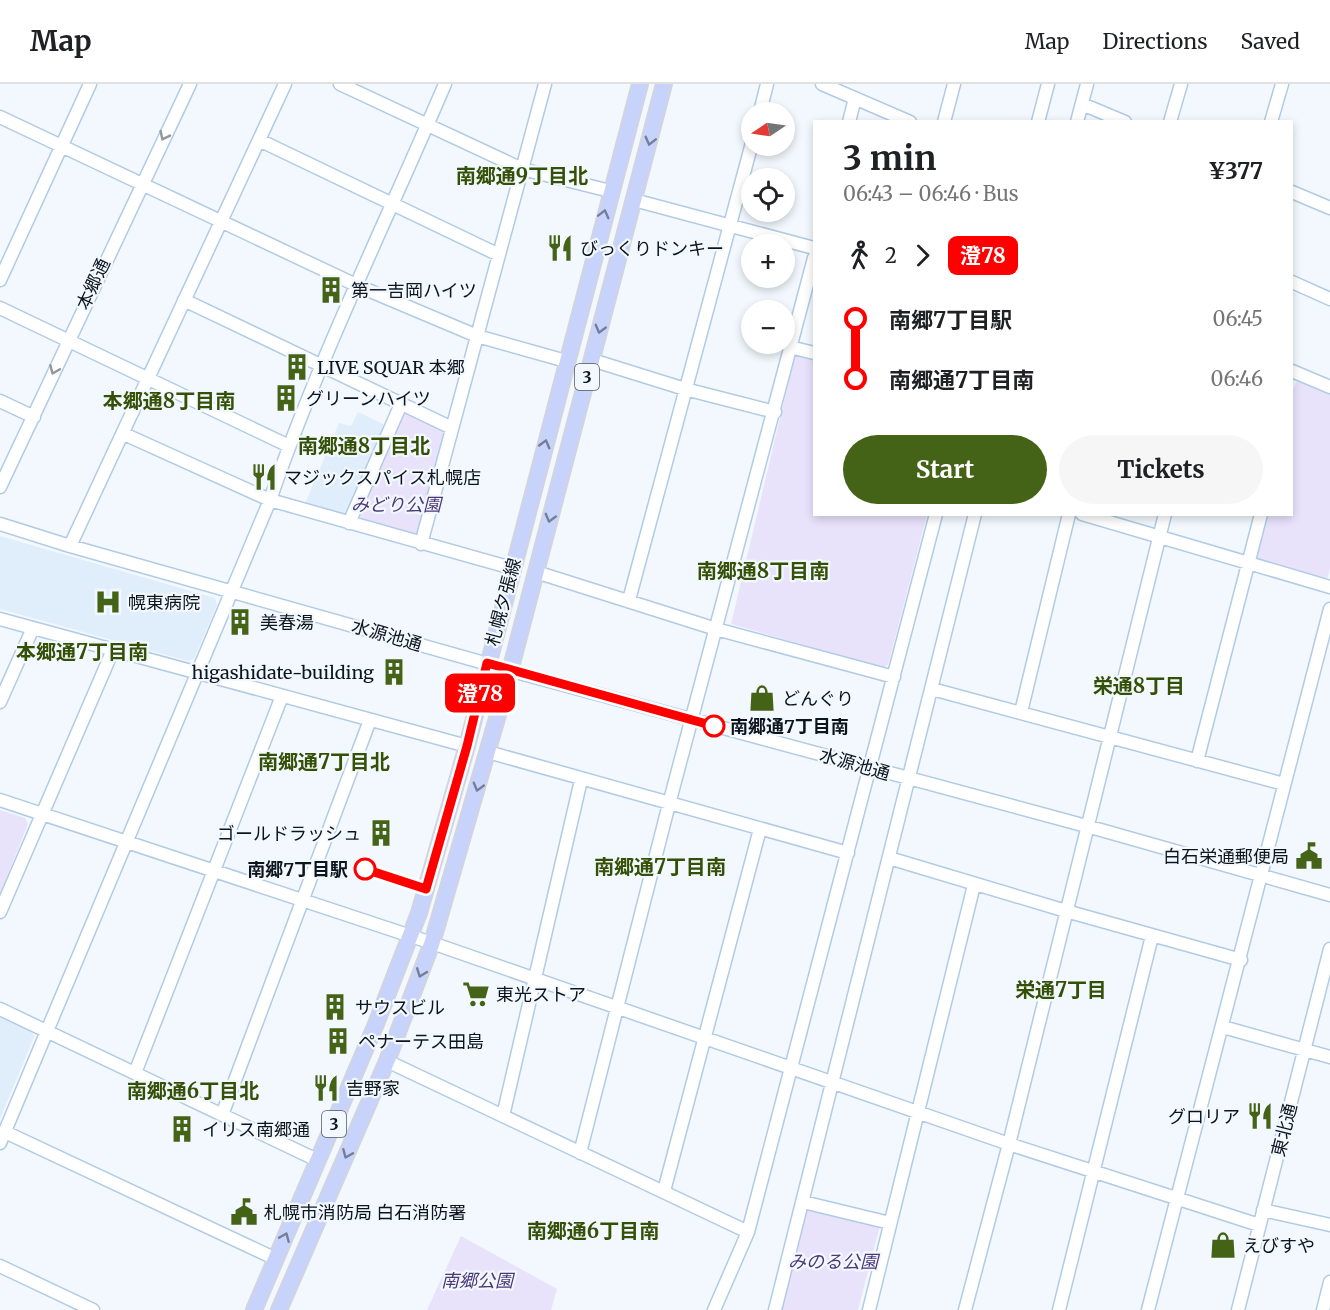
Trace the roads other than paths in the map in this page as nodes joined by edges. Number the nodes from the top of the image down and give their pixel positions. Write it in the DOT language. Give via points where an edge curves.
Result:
graph roads {
  1 [pos="90,84"];
  2 [pos="190,84"];
  3 [pos="285,84"];
  4 [pos="340,84"];
  5 [pos="445,84"];
  6 [pos="545,84"];
  7 [pos="640,84"];
  8 [pos="664,84"];
  9 [pos="767,84"];
  10 [pos="822,84"];
  11 [pos="954,84"];
  12 [pos="1048,84"];
  13 [pos="1087,84"];
  14 [pos="1181,84"];
  15 [pos="1282,84"];
  16 [pos="855,98"];
  17 [pos="762,102"];
  18 [pos="1082,104"];
  19 [pos="0,117"];
  20 [pos="850,120"];
  21 [pos="905,120"];
  22 [pos="945,120"];
  23 [pos="1039,120"];
  24 [pos="1078,120"];
  25 [pos="1120,120"];
  26 [pos="1171,120"];
  27 [pos="1272,120"];
  28 [pos="428,124"];
  29 [pos="260,140"];
  30 [pos="61,147"];
  31 [pos="749,156"];
  32 [pos="522,169"];
  33 [pos="140,185"];
  34 [pos="610,191"];
  35 [pos="1293,192"];
  36 [pos="634,200"];
  37 [pos="394,204"];
  38 [pos="1330,208"];
  39 [pos="221,222"];
  40 [pos="730,225"];
  41 [pos="813,248"];
  42 [pos="499,255"];
  43 [pos="813,262"];
  44 [pos="0,279"];
  45 [pos="1293,282"];
  46 [pos="356,285"];
  47 [pos="1330,299"];
  48 [pos="184,300"];
  49 [pos="0,308"];
  50 [pos="795,328"];
  51 [pos="477,336"];
  52 [pos="67,339"];
  53 [pos="795,348"];
  54 [pos="813,353"];
  55 [pos="788,354"];
  56 [pos="592,360"];
  57 [pos="566,361"];
  58 [pos="322,366"];
  59 [pos="1293,375"];
  60 [pos="148,379"];
  61 [pos="1330,387"];
  62 [pos="685,389"];
  63 [pos="0,401"];
  64 [pos="401,404"];
  65 [pos="775,412"];
  66 [pos="34,417"];
  67 [pos="452,428"];
  68 [pos="124,434"];
  69 [pos="289,446"];
  70 [pos="0,487"];
  71 [pos="270,500"];
  72 [pos="935,516"];
  73 [pos="975,516"];
  74 [pos="1069,516"];
  75 [pos="1089,516"];
  76 [pos="1164,516"];
  77 [pos="1261,516"];
  78 [pos="349,523"];
  79 [pos="0,524"];
  80 [pos="1159,536"];
  81 [pos="421,544"];
  82 [pos="70,546"];
  83 [pos="1250,561"];
  84 [pos="512,568"];
  85 [pos="536,572"];
  86 [pos="1330,586"];
  87 [pos="231,591"];
  88 [pos="629,600"];
  89 [pos="1330,609"];
  90 [pos="0,619"];
  91 [pos="33,628"];
  92 [pos="716,629"];
  93 [pos="113,650"];
  94 [pos="487,663"];
  95 [pos="509,670"];
  96 [pos="196,672"];
  97 [pos="894,677"];
  98 [pos="932,688"];
  99 [pos="282,696"];
  100 [pos="0,702"];
  101 [pos="1021,712"];
  102 [pos="692,719"];
  103 [pos="370,720"];
  104 [pos="1110,735"];
  105 [pos="467,746"];
  106 [pos="488,752"];
  107 [pos="1197,761"];
  108 [pos="871,768"];
  109 [pos="907,778"];
  110 [pos="581,780"];
  111 [pos="1284,784"];
  112 [pos="0,800"];
  113 [pos="669,804"];
  114 [pos="43,815"];
  115 [pos="1087,826"];
  116 [pos="760,829"];
  117 [pos="127,843"];
  118 [pos="848,853"];
  119 [pos="889,858"];
  120 [pos="213,871"];
  121 [pos="1262,875"];
  122 [pos="974,885"];
  123 [pos="1330,895"];
  124 [pos="303,902"];
  125 [pos="1065,911"];
  126 [pos="0,912"];
  127 [pos="1152,936"];
  128 [pos="412,937"];
  129 [pos="432,944"];
  130 [pos="1330,950"];
  131 [pos="1241,960"];
  132 [pos="534,979"];
  133 [pos="617,1007"];
  134 [pos="0,1009"];
  135 [pos="1223,1027"];
  136 [pos="47,1032"];
  137 [pos="707,1038"];
  138 [pos="1304,1051"];
  139 [pos="1330,1057"];
  140 [pos="387,1061"];
  141 [pos="793,1069"];
  142 [pos="135,1074"];
  143 [pos="831,1082"];
  144 [pos="918,1113"];
  145 [pos="222,1115"];
  146 [pos="503,1116"];
  147 [pos="2,1137"];
  148 [pos="1009,1144"];
  149 [pos="580,1153"];
  150 [pos="317,1160"];
  151 [pos="1094,1172"];
  152 [pos="664,1191"];
  153 [pos="1177,1199"];
  154 [pos="803,1202"];
  155 [pos="1263,1210"];
  156 [pos="890,1223"];
  157 [pos="1259,1225"];
  158 [pos="1330,1225"];
  159 [pos="748,1232"];
  160 [pos="276,1259"];
  161 [pos="0,1266"];
  162 [pos="1330,1282"];
  163 [pos="93,1310"];
  164 [pos="254,1310"];
  165 [pos="279,1310"];
  166 [pos="714,1310"];
  167 [pos="775,1310"];
  168 [pos="869,1310"];
  169 [pos="964,1310"];
  170 [pos="1059,1310"];
  171 [pos="1148,1310"];
  172 [pos="1238,1310"];
  173 [pos="1323,1310"];
  1 -- 30 [label="street"];
  2 -- 33 [label="street, 本郷通, one-way"];
  3 -- 29 [label="street"];
  4 -- 28 [label="street"];
  5 -- 28 [label="street"];
  6 -- 32 [label="street"];
  7 -- 34 [label="main road, 札幌夕張線 / 3"];
  8 -- 36 [label="main road, 札幌夕張線 / 3, one-way"];
  9 -- 17 [label="street"];
  10 -- 16 [label="street"];
  11 -- 22 [label="street"];
  12 -- 23 [label="street"];
  13 -- 18 [label="street"];
  14 -- 26 [label="street"];
  15 -- 27 [label="street"];
  16 -- 20 [label="street"];
  16 -- 21 [label="street"];
  18 -- 24 [label="street"];
  18 -- 25 [label="street"];
  19 -- 30 [label="street"];
  28 -- 32 [label="street"];
  28 -- 37 [label="street"];
  29 -- 37 [label="street"];
  29 -- 39 [label="street"];
  30 -- 33 [label="street"];
  30 -- 44 [label="street"];
  31 -- 40 [label="street"];
  32 -- 34 [label="street"];
  32 -- 42 [label="street"];
  33 -- 39 [label="street"];
  33 -- 52 [label="street, 本郷通"];
  57 -- 34 [label="main road, 札幌夕張線 / 3, one-way"];
  35 -- 38 [label="street"];
  36 -- 40 [label="street"];
  36 -- 56 [label="main road, 札幌夕張線 / 3, one-way"];
  37 -- 42 [label="street"];
  37 -- 46 [label="street"];
  39 -- 46 [label="street"];
  39 -- 48 [label="street"];
  40 -- 41 [label="street"];
  40 -- 62 [label="street"];
  42 -- 51 [label="street"];
  43 -- 50 [label="street"];
  45 -- 47 [label="street"];
  46 -- 51 [label="street"];
  46 -- 58 [label="street"];
  48 -- 58 [label="street"];
  48 -- 60 [label="street"];
  49 -- 52 [label="street"];
  51 -- 57 [label="street"];
  51 -- 67 [label="street"];
  52 -- 60 [label="street"];
  52 -- 66 [label="street, 本郷通, one-way"];
  53 -- 54 [label="street"];
  55 -- 65 [label="street"];
  56 -- 62 [label="street"];
  56 -- 85 [label="main road, 札幌夕張線 / 3, one-way"];
  84 -- 57 [label="main road, 札幌夕張線 / 3, one-way"];
  58 -- 64 [label="street"];
  58 -- 69 [label="street"];
  59 -- 61 [label="street"];
  60 -- 68 [label="street"];
  60 -- 69 [label="street"];
  62 -- 65 [label="street"];
  62 -- 88 [label="street"];
  63 -- 66 [label="street"];
  64 -- 67 [label="street"];
  64 -- 78 [label="street"];
  65 -- 92 [label="street"];
  66 -- 70 [label="street, 本郷通"];
  67 -- 81 [label="street"];
  68 -- 71 [label="street"];
  68 -- 82 [label="street"];
  69 -- 71 [label="street"];
  71 -- 78 [label="street"];
  71 -- 87 [label="street"];
  72 -- 97 [label="street"];
  73 -- 98 [label="street"];
  74 -- 101 [label="street"];
  75 -- 80 [label="street"];
  76 -- 80 [label="street"];
  77 -- 83 [label="street"];
  78 -- 81 [label="street"];
  79 -- 82 [label="street, 水源池通"];
  80 -- 83 [label="street"];
  80 -- 104 [label="street"];
  81 -- 84 [label="street"];
  82 -- 87 [label="street, 水源池通"];
  83 -- 86 [label="street"];
  83 -- 107 [label="street"];
  84 -- 94 [label="main road, 札幌夕張線 / 3"];
  85 -- 88 [label="street"];
  85 -- 95 [label="main road, 札幌夕張線 / 3"];
  87 -- 94 [label="street, 水源池通"];
  87 -- 96 [label="street"];
  88 -- 92 [label="street"];
  89 -- 111 [label="street"];
  90 -- 91 [label="street"];
  91 -- 93 [label="street"];
  91 -- 100 [label="street"];
  92 -- 97 [label="street"];
  92 -- 102 [label="street"];
  93 -- 96 [label="street"];
  93 -- 114 [label="street"];
  94 -- 95 [label="street, 水源池通"];
  94 -- 105 [label="main road, 札幌夕張線 / 3"];
  95 -- 102 [label="street, 水源池通"];
  95 -- 106 [label="main road, 札幌夕張線 / 3"];
  96 -- 99 [label="street"];
  96 -- 117 [label="street"];
  97 -- 108 [label="street"];
  98 -- 101 [label="street"];
  98 -- 109 [label="street"];
  99 -- 103 [label="street"];
  99 -- 120 [label="street"];
  101 -- 104 [label="street"];
  102 -- 108 [label="street, 水源池通"];
  102 -- 113 [label="street"];
  103 -- 105 [label="street"];
  103 -- 124 [label="street"];
  104 -- 107 [label="street"];
  104 -- 115 [label="street"];
  105 -- 128 [label="main road, 札幌夕張線 / 3"];
  106 -- 110 [label="street"];
  106 -- 129 [label="main road, 札幌夕張線 / 3, one-way"];
  107 -- 111 [label="street"];
  108 -- 109 [label="street, 水源池通"];
  108 -- 118 [label="street"];
  109 -- 115 [label="street, 水源池通"];
  109 -- 119 [label="street"];
  110 -- 113 [label="street"];
  110 -- 132 [label="street"];
  111 -- 121 [label="street"];
  112 -- 114 [label="street"];
  113 -- 116 [label="street"];
  113 -- 133 [label="street"];
  114 -- 117 [label="street"];
  114 -- 126 [label="street"];
  115 -- 121 [label="street, 水源池通"];
  115 -- 125 [label="street"];
  116 -- 118 [label="street"];
  116 -- 137 [label="street"];
  117 -- 120 [label="street"];
  117 -- 136 [label="street"];
  118 -- 141 [label="street"];
  119 -- 122 [label="street"];
  119 -- 143 [label="street"];
  120 -- 124 [label="street"];
  120 -- 142 [label="street"];
  121 -- 123 [label="street, 水源池通"];
  121 -- 131 [label="street"];
  122 -- 125 [label="street"];
  122 -- 144 [label="street"];
  124 -- 128 [label="street"];
  124 -- 145 [label="street"];
  125 -- 127 [label="street"];
  125 -- 148 [label="street"];
  127 -- 131 [label="street"];
  127 -- 151 [label="street"];
  128 -- 129 [label="street"];
  128 -- 150 [label="main road, 札幌夕張線 / 3"];
  129 -- 132 [label="street"];
  129 -- 140 [label="main road, 札幌夕張線 / 3, one-way"];
  130 -- 138 [label="street, 東北通"];
  131 -- 135 [label="street"];
  132 -- 133 [label="street"];
  132 -- 146 [label="street"];
  133 -- 137 [label="street"];
  133 -- 149 [label="street"];
  134 -- 136 [label="street"];
  135 -- 138 [label="street"];
  135 -- 153 [label="street"];
  136 -- 142 [label="street"];
  136 -- 147 [label="street"];
  137 -- 141 [label="street"];
  137 -- 152 [label="street"];
  138 -- 139 [label="street"];
  138 -- 155 [label="street, 東北通"];
  140 -- 146 [label="street"];
  140 -- 165 [label="main road, 札幌夕張線 / 3, one-way"];
  141 -- 143 [label="street"];
  141 -- 159 [label="street"];
  142 -- 145 [label="street"];
  143 -- 144 [label="street"];
  143 -- 154 [label="street"];
  144 -- 148 [label="street"];
  144 -- 156 [label="street"];
  145 -- 150 [label="street"];
  146 -- 149 [label="street"];
  147 -- 160 [label="street"];
  148 -- 151 [label="street"];
  148 -- 169 [label="street"];
  149 -- 152 [label="street"];
  160 -- 150 [label="main road, 札幌夕張線 / 3, one-way"];
  151 -- 153 [label="street"];
  151 -- 170 [label="street"];
  152 -- 159 [label="street"];
  153 -- 157 [label="street"];
  153 -- 171 [label="street"];
  154 -- 156 [label="street"];
  154 -- 167 [label="street"];
  155 -- 157 [label="street, 東北通"];
  155 -- 158 [label="street"];
  156 -- 168 [label="street"];
  157 -- 172 [label="street, 東北通"];
  159 -- 166 [label="street"];
  160 -- 164 [label="main road, 札幌夕張線 / 3"];
  161 -- 163 [label="street"];
  162 -- 173 [label="street"];
}
